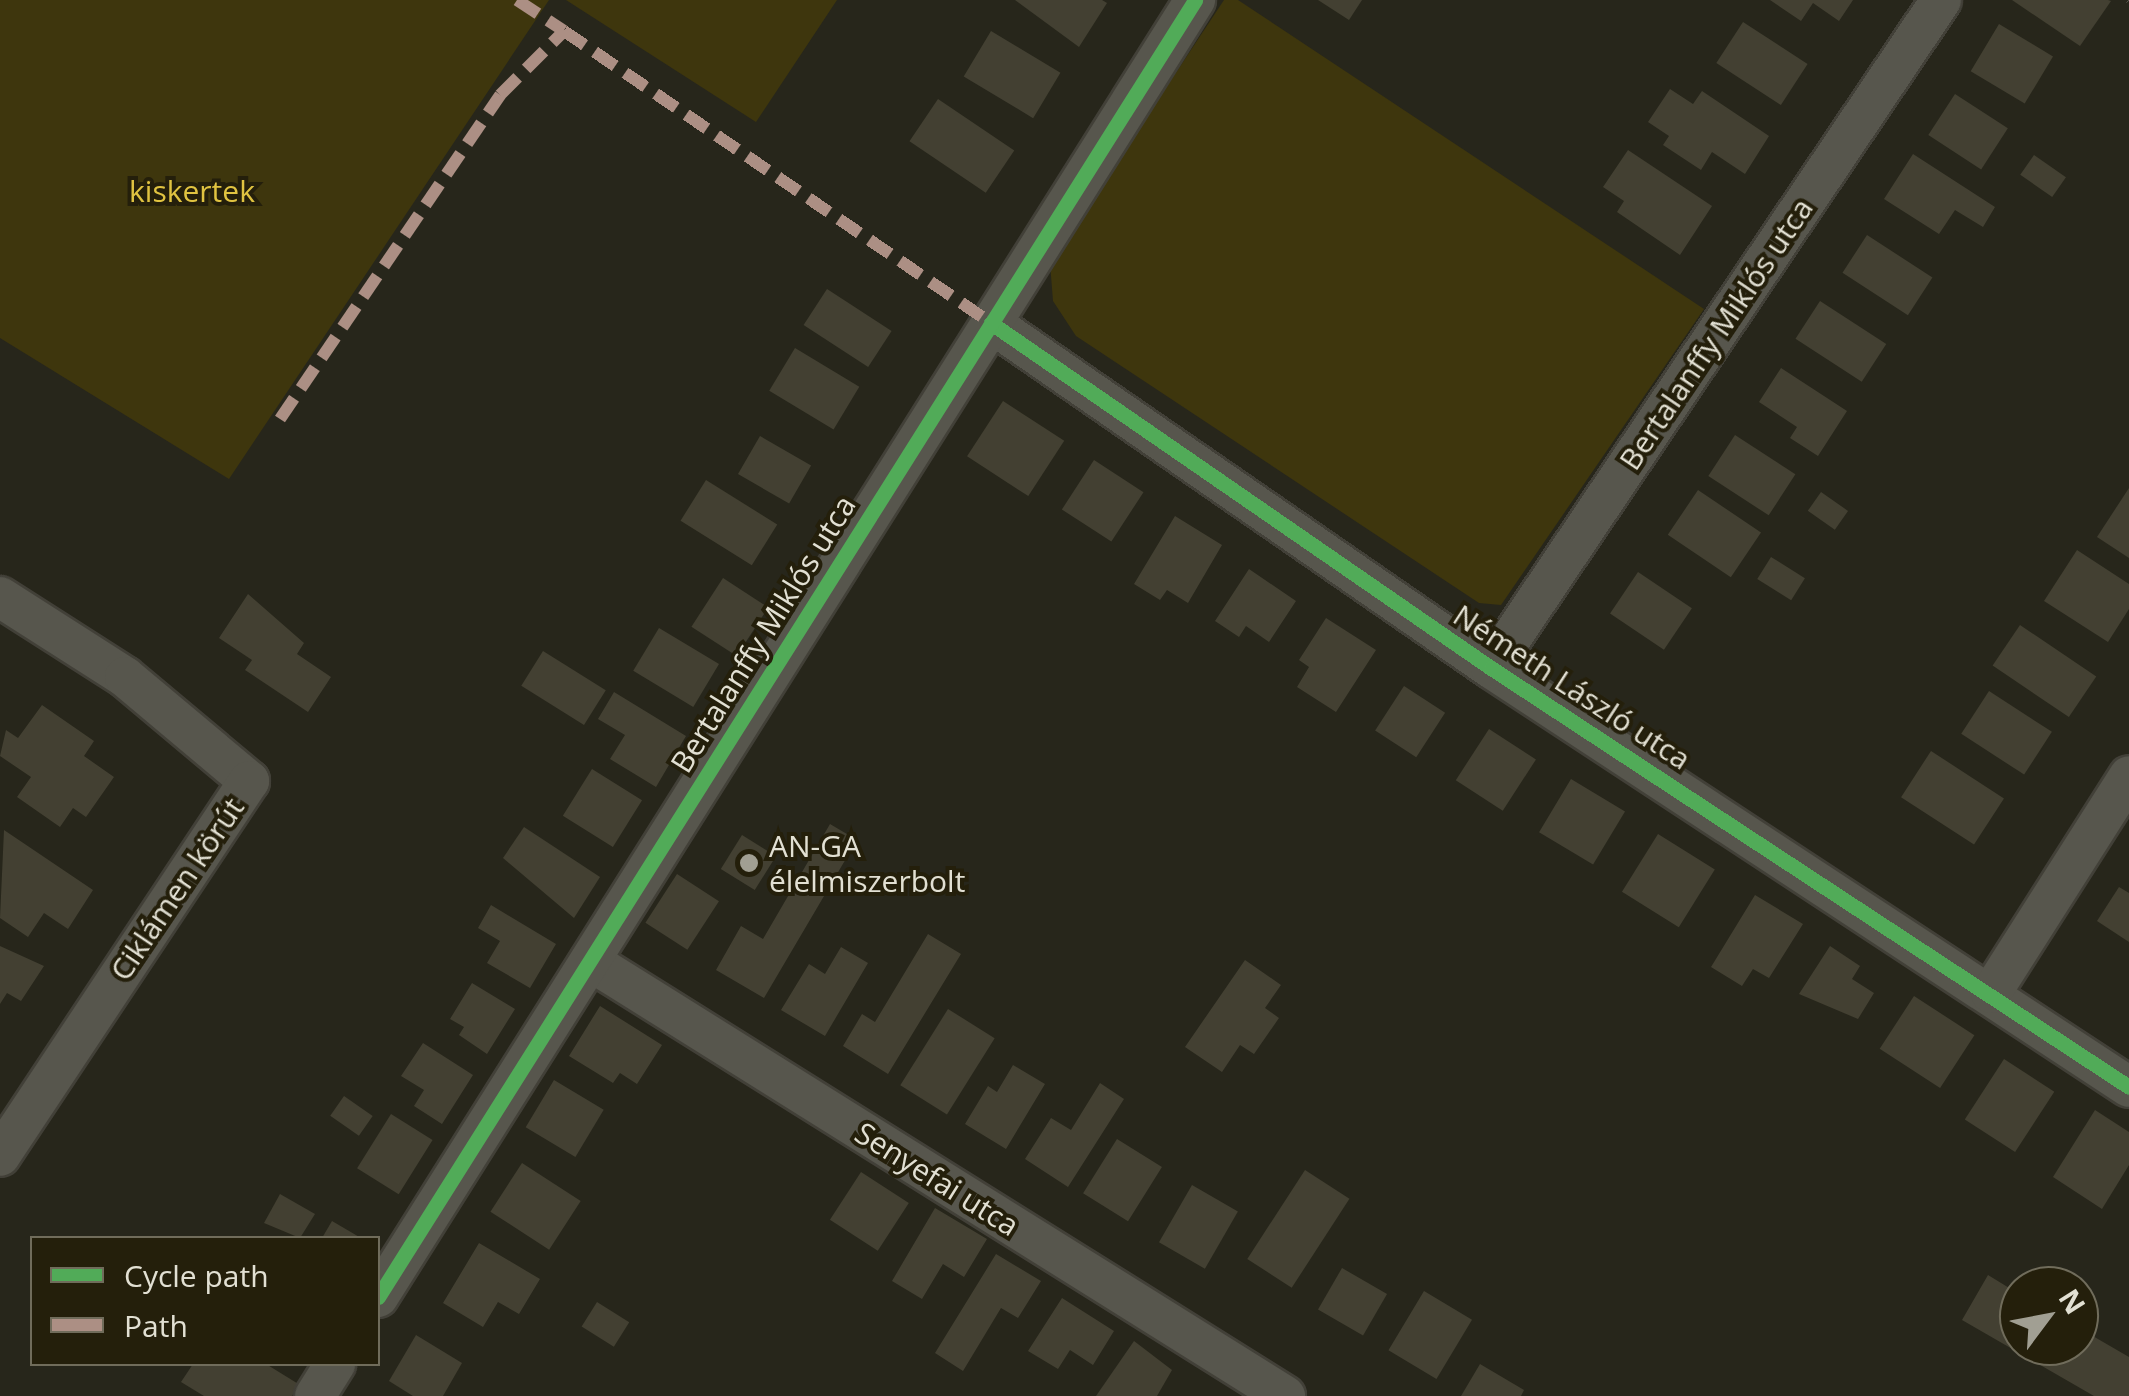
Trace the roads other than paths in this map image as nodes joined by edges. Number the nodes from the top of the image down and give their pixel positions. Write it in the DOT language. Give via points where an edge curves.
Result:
graph roads {
  1 [pos="1196,0"];
  2 [pos="1942,0"];
  3 [pos="991,323"];
  4 [pos="0,597"];
  5 [pos="1491,668"];
  6 [pos="2129,776"];
  7 [pos="590,962"];
  8 [pos="1990,993"];
  9 [pos="2129,1087"];
  10 [pos="0,1156"];
  11 [pos="380,1294"];
  12 [pos="335,1366"];
  13 [pos="315,1396"];
  14 [pos="1284,1396"];
  1 -- 3 [label="street, Bertalanffy Miklós utca"];
  2 -- 5 [label="street, Bertalanffy Miklós utca"];
  3 -- 5 [label="street, Németh László utca"];
  3 -- 7 [label="street, Bertalanffy Miklós utca"];
  4 -- 10 [label="street, Ciklámen körút" via="125,678 249,781"];
  5 -- 8 [label="street, Németh László utca"];
  6 -- 8 [label="street"];
  7 -- 11 [label="street, Bertalanffy Miklós utca"];
  7 -- 14 [label="street, Senyefai utca"];
  8 -- 9 [label="street, Németh László utca"];
  12 -- 13 [label="street"];
}
